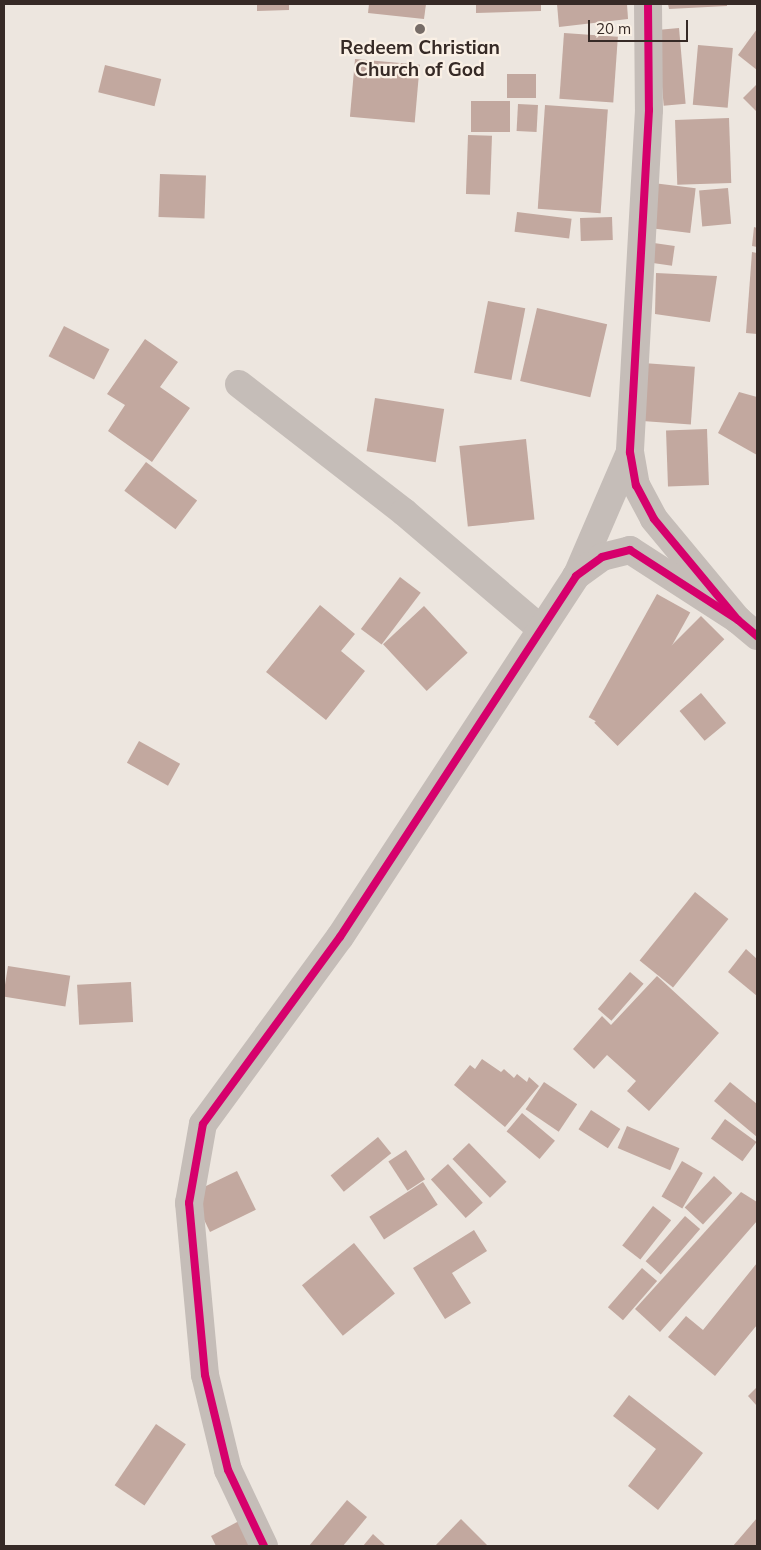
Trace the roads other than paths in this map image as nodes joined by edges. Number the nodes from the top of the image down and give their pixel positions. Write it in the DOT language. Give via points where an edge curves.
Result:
graph roads {
  1 [pos="648,4"];
  2 [pos="239,384"];
  3 [pos="630,452"];
  4 [pos="576,576"];
  5 [pos="540,628"];
  6 [pos="747,628"];
  7 [pos="264,1546"];
  1 -- 3 [label="street" via="649,110"];
  2 -- 5 [label="street" via="404,512"];
  3 -- 4 [label="street"];
  3 -- 6 [label="street" via="636,485 654,519"];
  4 -- 5 [label="street"];
  4 -- 6 [label="street" via="602,557 630,550"];
  5 -- 7 [label="street" via="340,937 203,1124 189,1203 205,1375 228,1470"];
}
